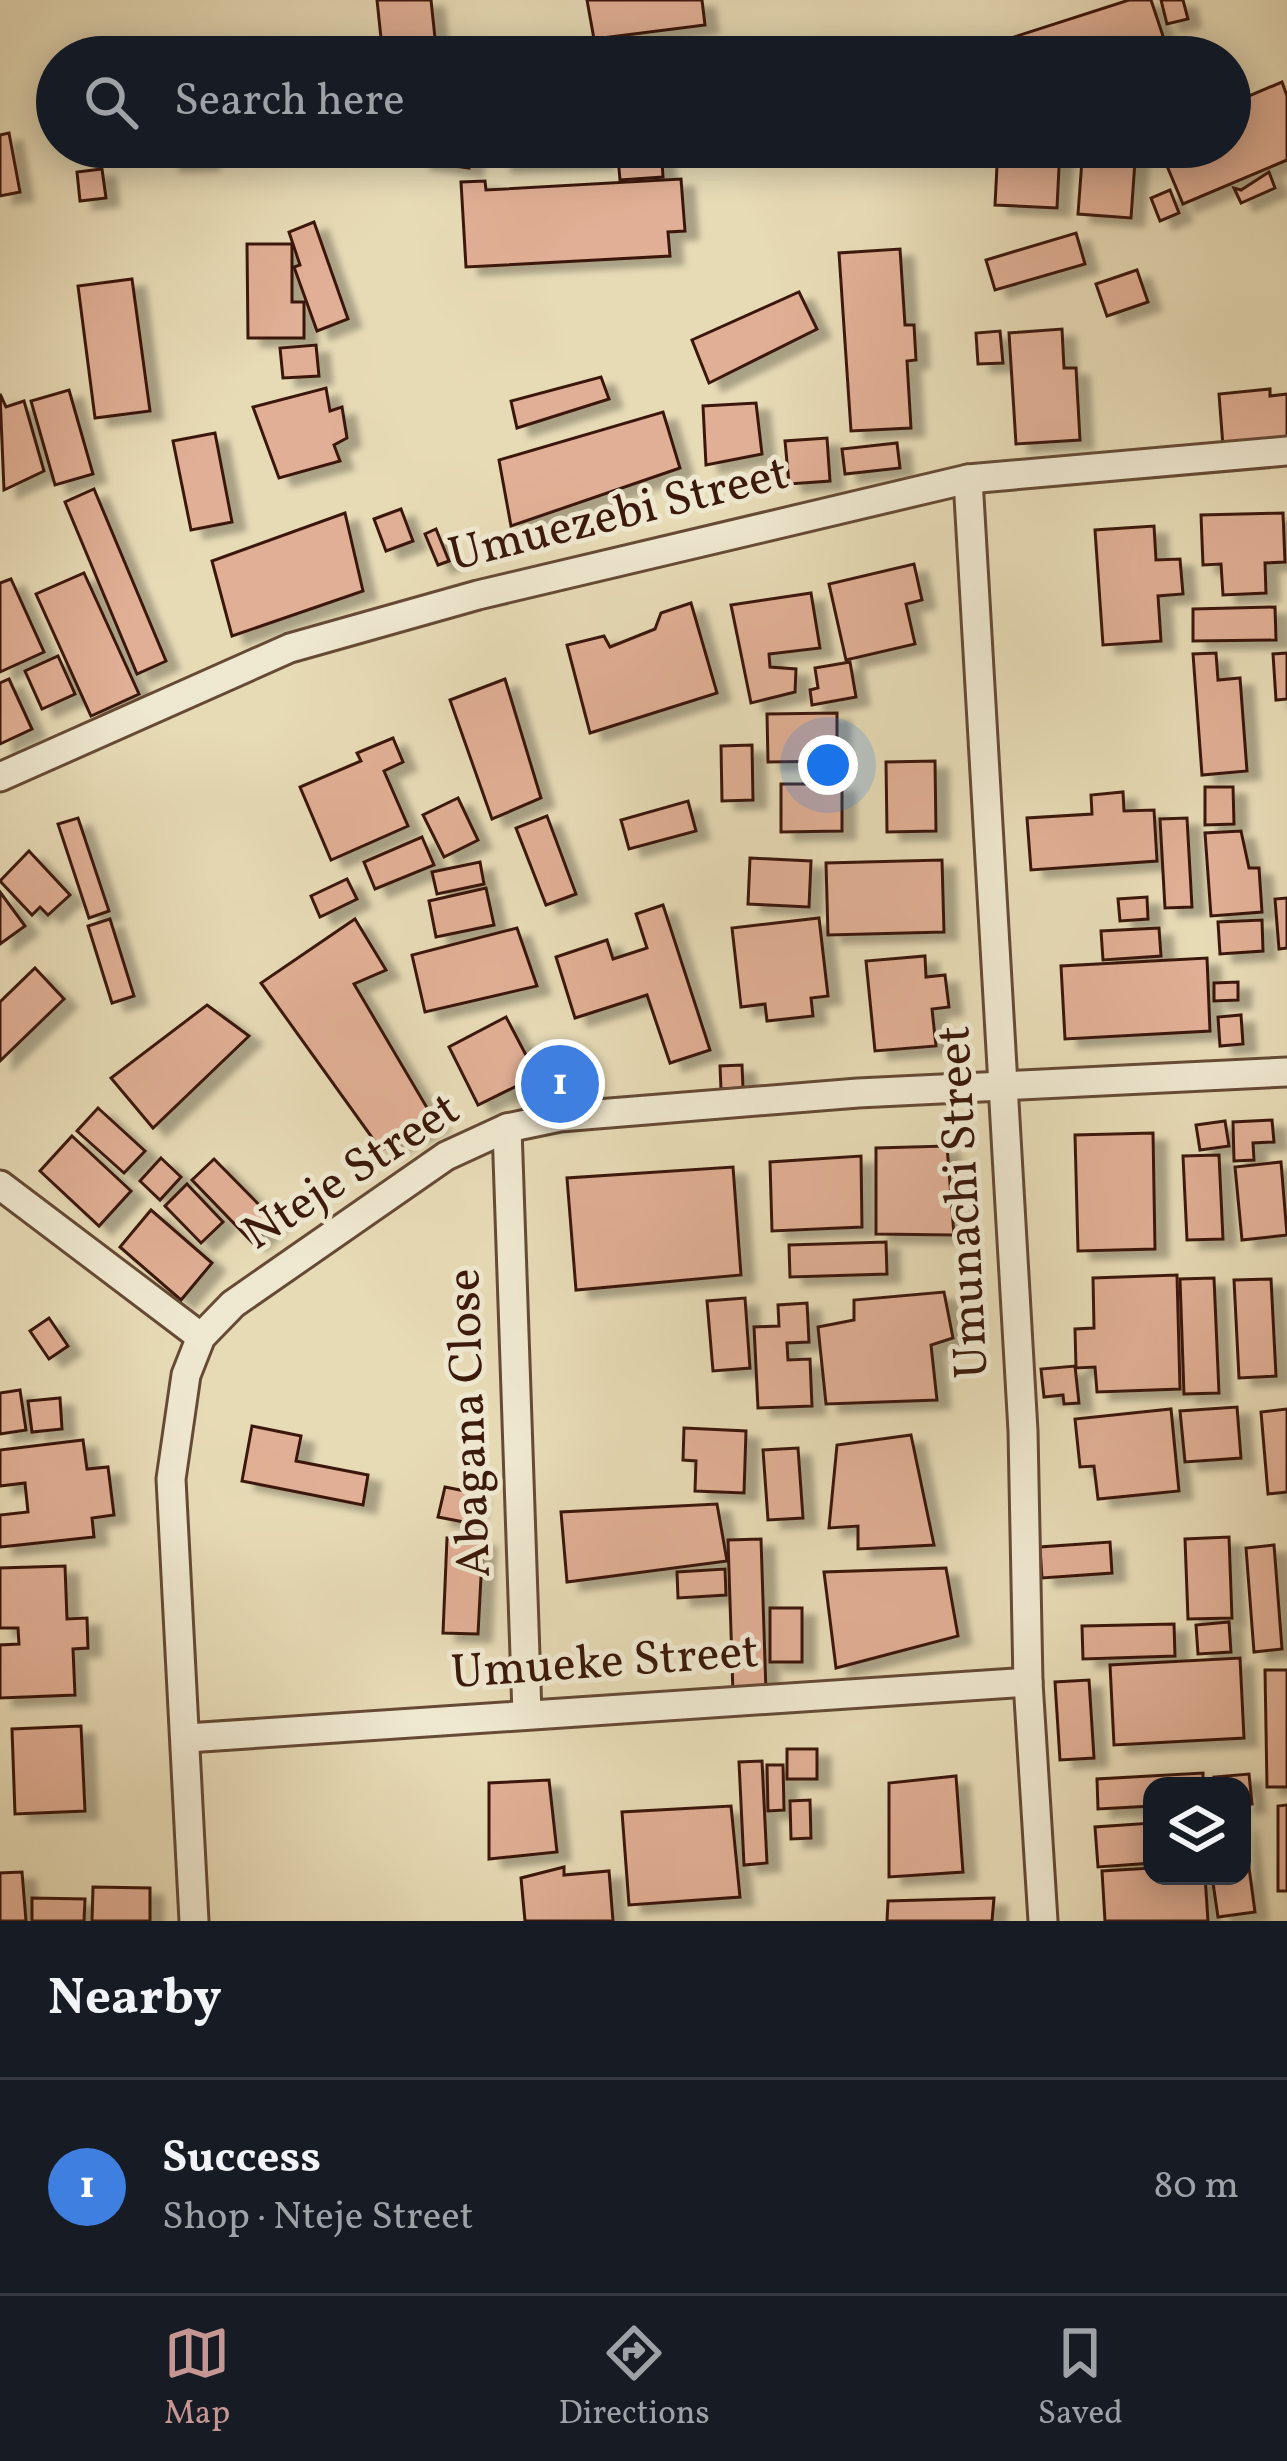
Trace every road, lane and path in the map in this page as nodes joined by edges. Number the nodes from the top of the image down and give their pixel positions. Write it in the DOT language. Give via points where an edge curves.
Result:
graph roads {
  1 [pos="1287,451"];
  2 [pos="968,479"];
  3 [pos="0,777"];
  4 [pos="1287,1072"];
  5 [pos="1003,1084"];
  6 [pos="507,1128"];
  7 [pos="0,1185"];
  8 [pos="201,1336"];
  9 [pos="1028,1682"];
  10 [pos="527,1714"];
  11 [pos="187,1738"];
  12 [pos="194,1921"];
  13 [pos="1043,1921"];
  1 -- 2 [label="street, Umuezebi Street"];
  2 -- 3 [label="street, Umuezebi Street" via="290,648"];
  2 -- 5 [label="street, Umunachi Street"];
  4 -- 5 [label="street, Nteje Street"];
  5 -- 6 [label="street, Nteje Street" via="589,1112"];
  5 -- 9 [label="street, Umunachi Street"];
  6 -- 8 [label="street, Nteje Street" via="446,1156 233,1304"];
  6 -- 10 [label="street, Abagana Close"];
  7 -- 8 [label="street"];
  8 -- 11 [label="street, Nteje Street" via="185,1375 171,1479"];
  9 -- 10 [label="street, Umueke Street"];
  9 -- 13 [label="street, Umunachi Street"];
  10 -- 11 [label="street, Umueke Street"];
  11 -- 12 [label="street, Nteje Street"];
}
